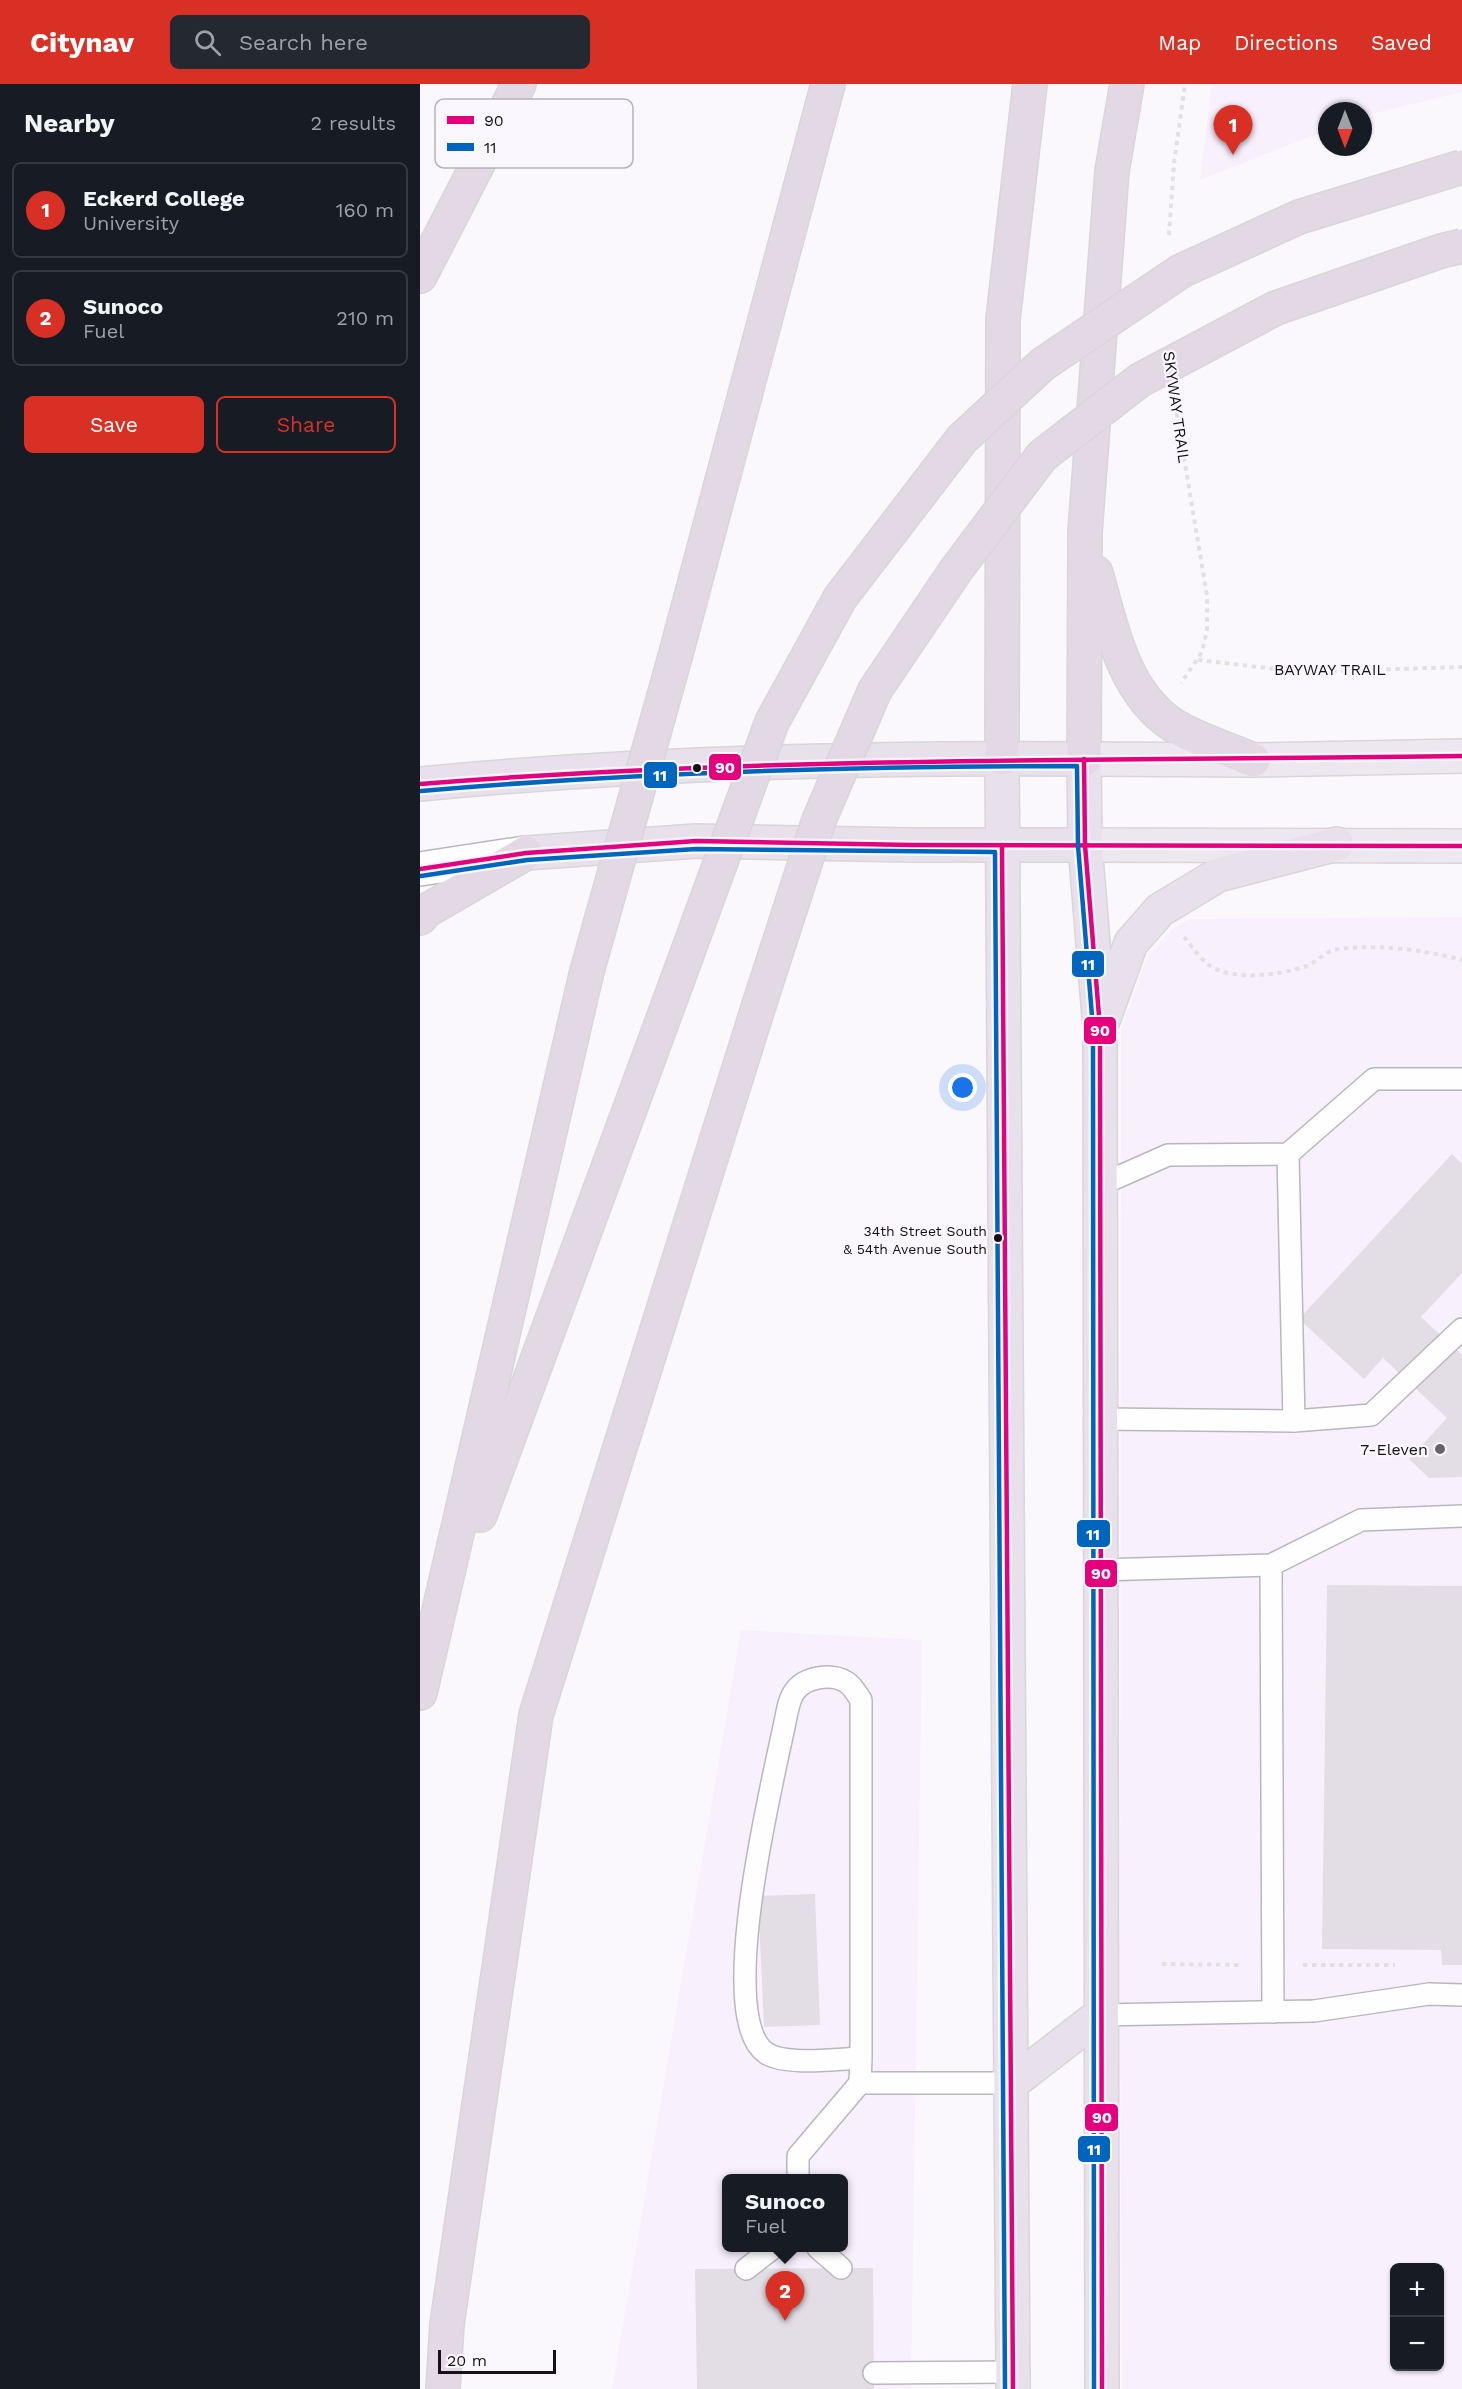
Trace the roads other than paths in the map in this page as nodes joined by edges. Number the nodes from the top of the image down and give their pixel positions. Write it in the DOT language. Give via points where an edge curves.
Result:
graph roads {
  1 [pos="519,84"];
  2 [pos="828,84"];
  3 [pos="1030,84"];
  4 [pos="1126,84"];
  5 [pos="511,99"];
  6 [pos="1462,167"];
  7 [pos="476,168"];
  8 [pos="1462,246"];
  9 [pos="420,276"];
  10 [pos="1085,532"];
  11 [pos="1462,756"];
  12 [pos="1002,758"];
  13 [pos="1084,759"];
  14 [pos="1253,760"];
  15 [pos="420,784"];
  16 [pos="1337,844"];
  17 [pos="1002,845"];
  18 [pos="1085,845"];
  19 [pos="1462,846"];
  20 [pos="526,853"];
  21 [pos="420,869"];
  22 [pos="420,918"];
  23 [pos="1100,1028"];
  24 [pos="1462,1079"];
  25 [pos="1288,1154"];
  26 [pos="1100,1185"];
  27 [pos="1462,1329"];
  28 [pos="1100,1419"];
  29 [pos="1294,1421"];
  30 [pos="1462,1516"];
  31 [pos="1271,1565"];
  32 [pos="1100,1570"];
  33 [pos="434,1641"];
  34 [pos="420,1693"];
  35 [pos="1462,1995"];
  36 [pos="1273,2012"];
  37 [pos="1100,2015"];
  38 [pos="861,2058"];
  39 [pos="860,2083"];
  40 [pos="1012,2083"];
  41 [pos="798,2174"];
  42 [pos="766,2252"];
  43 [pos="824,2252"];
  44 [pos="841,2268"];
  45 [pos="746,2270"];
  46 [pos="874,2373"];
  47 [pos="1013,2381"];
  48 [pos="443,2389"];
  49 [pos="1101,2389"];
  1 -- 5 [label="highway"];
  2 -- 33 [label="highway, bridge" via="586,975"];
  3 -- 12 [label="highway" via="1003,318"];
  4 -- 10 [label="highway" via="1112,171"];
  6 -- 33 [label="highway, bridge" via="1299,217 1181,271 1043,364 962,440 840,598 772,722"];
  7 -- 9 [label="highway"];
  8 -- 48 [label="highway, bridge" via="1276,308 1140,380 1042,456 956,570 875,690 819,820 536,1715 447,2324"];
  10 -- 13 [label="highway"];
  10 -- 14 [label="highway" via="1112,632 1128,674 1155,710 1174,726"];
  11 -- 14 [label="main road"];
  12 -- 13 [label="highway"];
  12 -- 15 [label="highway" via="694,766 510,775"];
  12 -- 17 [label="highway"];
  13 -- 14 [label="main road"];
  13 -- 18 [label="highway"];
  16 -- 18 [label="main road"];
  16 -- 19 [label="main road"];
  16 -- 23 [label="highway" via="1218,875 1160,910 1131,943"];
  17 -- 18 [label="highway"];
  17 -- 20 [label="highway" via="696,841"];
  17 -- 40 [label="highway"];
  18 -- 23 [label="highway"];
  20 -- 21 [label="main road"];
  20 -- 22 [label="highway"];
  23 -- 26 [label="highway"];
  24 -- 25 [label="lane" via="1374,1079"];
  25 -- 26 [label="lane" via="1168,1155"];
  25 -- 29 [label="lane"];
  26 -- 28 [label="highway"];
  27 -- 29 [label="lane" via="1371,1415"];
  28 -- 29 [label="lane"];
  28 -- 32 [label="highway"];
  30 -- 31 [label="lane" via="1361,1520"];
  31 -- 32 [label="lane"];
  31 -- 36 [label="lane"];
  32 -- 37 [label="highway"];
  33 -- 34 [label="highway"];
  35 -- 36 [label="lane" via="1429,1994 1314,2011"];
  36 -- 37 [label="lane"];
  37 -- 40 [label="highway"];
  37 -- 49 [label="highway"];
  38 -- 38 [label="lane" via="861,1700 848,1683 836,1677 821,1677 804,1682 793,1692 785,1722 747,1929 744,1999 754,2041 768,2054 788,2060"];
  38 -- 39 [label="lane"];
  39 -- 40 [label="lane"];
  39 -- 41 [label="lane" via="798,2156"];
  40 -- 47 [label="highway"];
  42 -- 45 [label="lane"];
  43 -- 44 [label="lane"];
  46 -- 47 [label="lane"];
}
